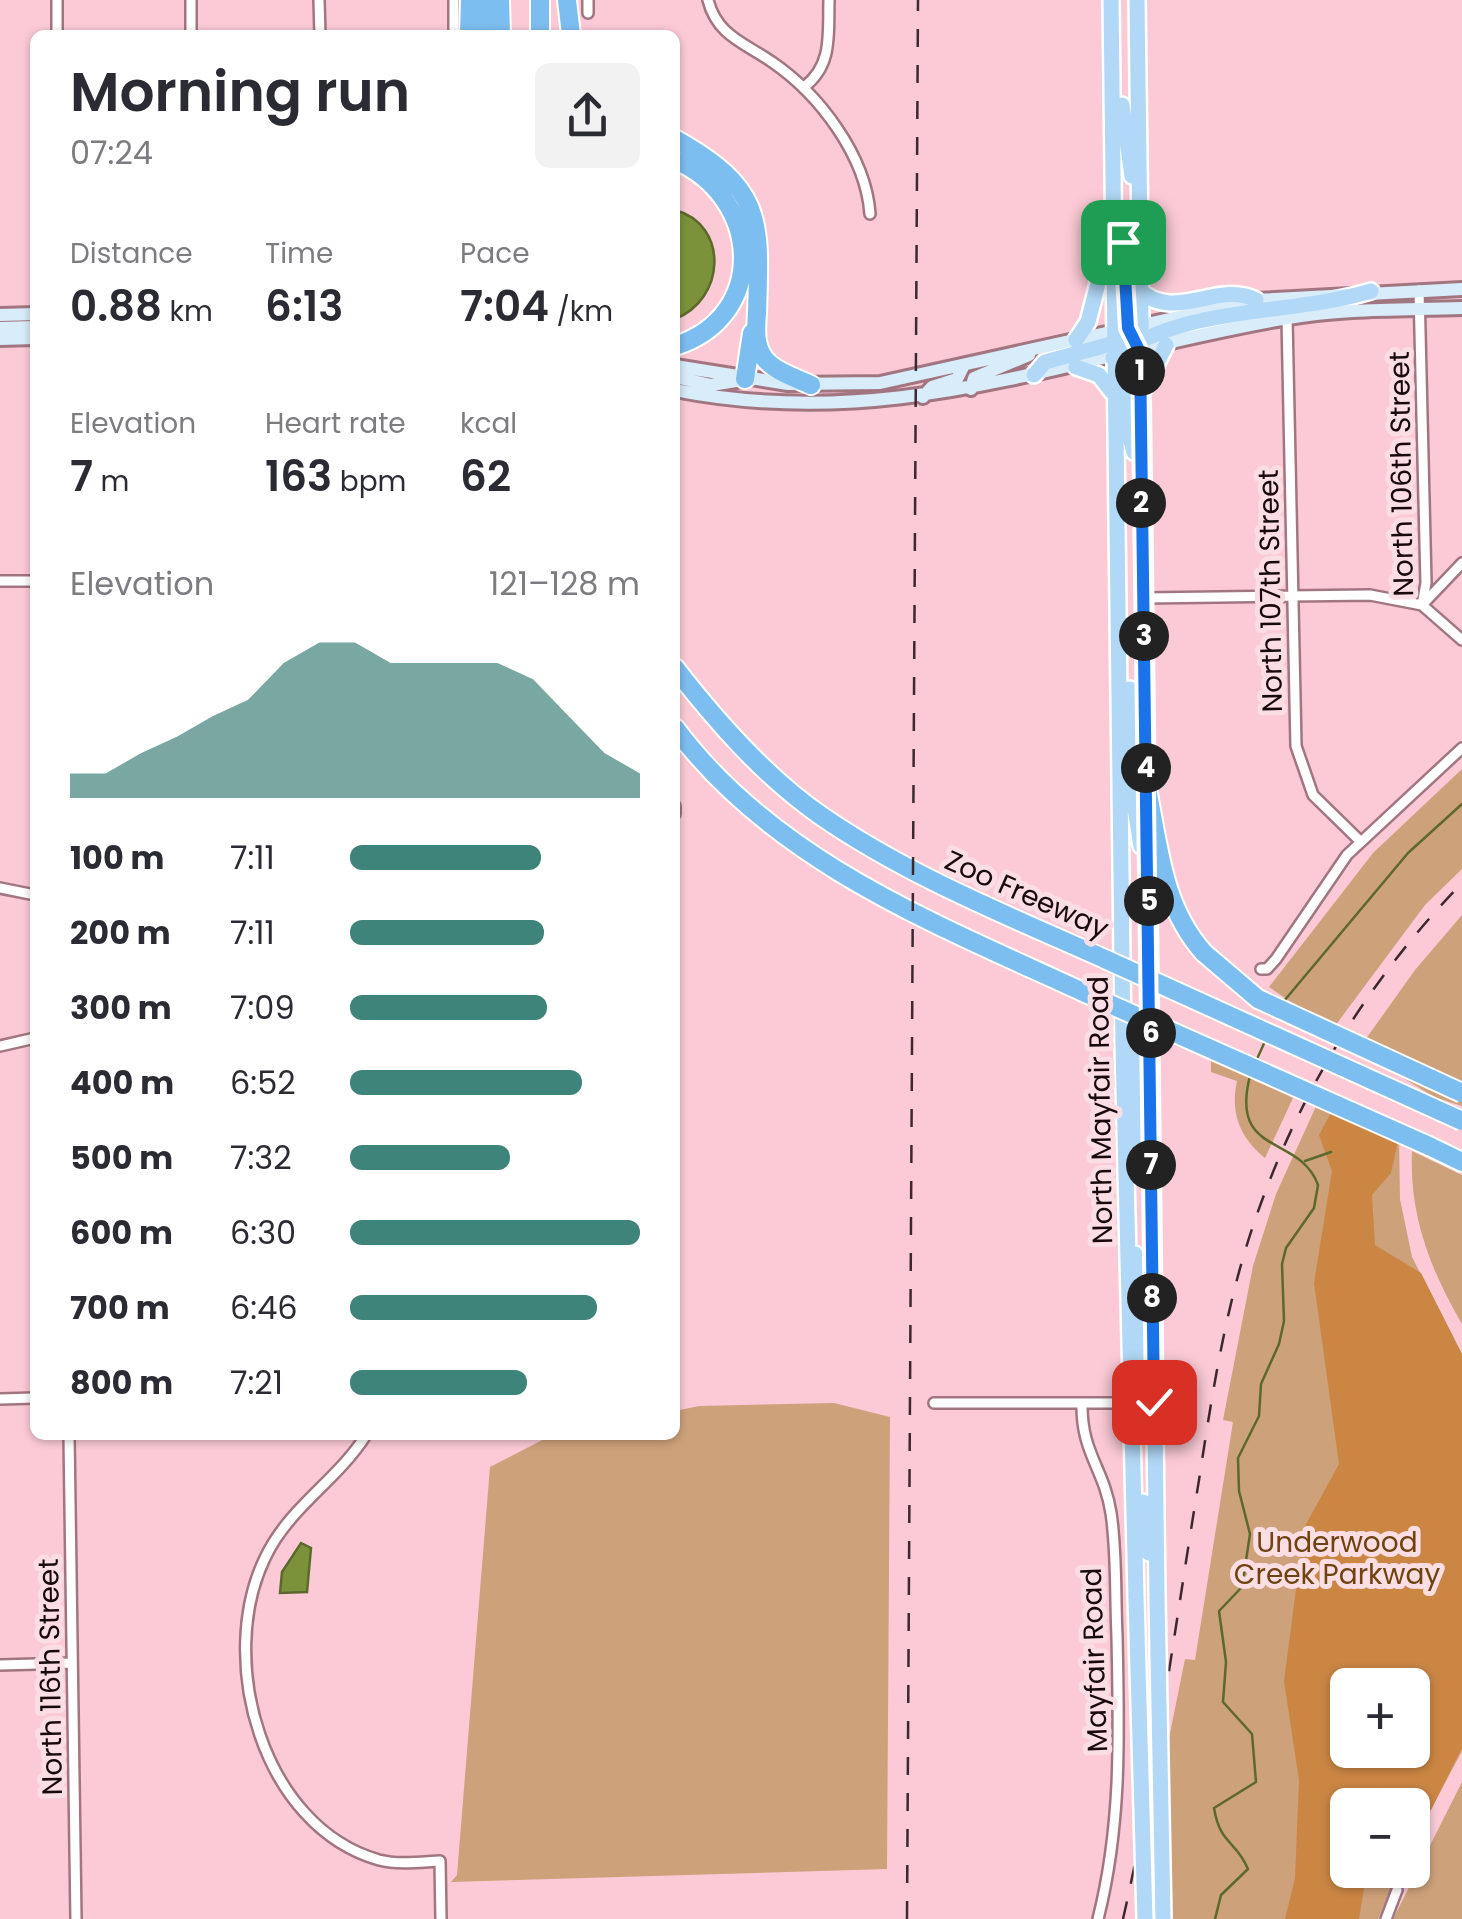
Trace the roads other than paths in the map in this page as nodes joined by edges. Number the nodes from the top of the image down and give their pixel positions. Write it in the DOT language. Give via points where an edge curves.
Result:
graph roads {
  1 [pos="57,0"];
  2 [pos="191,0"];
  3 [pos="319,0"];
  4 [pos="454,0"];
  5 [pos="470,0"];
  6 [pos="482,0"];
  7 [pos="500,0"];
  8 [pos="540,0"];
  9 [pos="567,0"];
  10 [pos="588,0"];
  11 [pos="708,0"];
  12 [pos="829,0"];
  13 [pos="1114,0"];
  14 [pos="1134,3"];
  15 [pos="588,13"];
  16 [pos="57,30"];
  17 [pos="191,30"];
  18 [pos="320,30"];
  19 [pos="454,30"];
  20 [pos="469,30"];
  21 [pos="483,30"];
  22 [pos="501,30"];
  23 [pos="540,30"];
  24 [pos="570,30"];
  25 [pos="804,88"];
  26 [pos="680,142"];
  27 [pos="680,162"];
  28 [pos="1138,205"];
  29 [pos="870,214"];
  30 [pos="1114,220"];
  31 [pos="1138,289"];
  32 [pos="1462,289"];
  33 [pos="1371,290"];
  34 [pos="1419,290"];
  35 [pos="1256,300"];
  36 [pos="757,303"];
  37 [pos="1457,307"];
  38 [pos="1419,309"];
  39 [pos="30,314"];
  40 [pos="0,315"];
  41 [pos="1287,318"];
  42 [pos="30,327"];
  43 [pos="0,328"];
  44 [pos="0,338"];
  45 [pos="30,338"];
  46 [pos="1076,340"];
  47 [pos="1127,342"];
  48 [pos="680,344"];
  49 [pos="1166,345"];
  50 [pos="1035,351"];
  51 [pos="680,367"];
  52 [pos="962,367"];
  53 [pos="1076,367"];
  54 [pos="1034,376"];
  55 [pos="680,378"];
  56 [pos="745,380"];
  57 [pos="811,385"];
  58 [pos="970,389"];
  59 [pos="680,391"];
  60 [pos="923,397"];
  61 [pos="1114,397"];
  62 [pos="741,400"];
  63 [pos="1140,402"];
  64 [pos="1140,472"];
  65 [pos="1462,563"];
  66 [pos="0,580"];
  67 [pos="30,581"];
  68 [pos="1291,594"];
  69 [pos="1144,598"];
  70 [pos="1422,605"];
  71 [pos="1462,640"];
  72 [pos="1120,672"];
  73 [pos="680,674"];
  74 [pos="680,734"];
  75 [pos="1462,748"];
  76 [pos="1147,788"];
  77 [pos="1360,840"];
  78 [pos="1149,879"];
  79 [pos="0,888"];
  80 [pos="30,894"];
  81 [pos="1261,969"];
  82 [pos="30,1039"];
  83 [pos="0,1046"];
  84 [pos="1123,1046"];
  85 [pos="1462,1093"];
  86 [pos="1462,1121"];
  87 [pos="1462,1162"];
  88 [pos="1151,1177"];
  89 [pos="1127,1220"];
  90 [pos="0,1398"];
  91 [pos="30,1398"];
  92 [pos="1154,1402"];
  93 [pos="934,1403"];
  94 [pos="1082,1403"];
  95 [pos="1130,1403"];
  96 [pos="69,1440"];
  97 [pos="361,1440"];
  98 [pos="1157,1595"];
  99 [pos="72,1663"];
  100 [pos="0,1664"];
  101 [pos="1397,1890"];
  102 [pos="76,1919"];
  103 [pos="441,1919"];
  104 [pos="1098,1919"];
  105 [pos="1145,1919"];
  106 [pos="1163,1919"];
  107 [pos="1386,1919"];
  1 -- 16 [label="street"];
  2 -- 17 [label="street"];
  3 -- 18 [label="street"];
  4 -- 19 [label="street"];
  5 -- 20 [label="highway"];
  6 -- 21 [label="highway"];
  7 -- 22 [label="highway"];
  8 -- 23 [label="highway"];
  9 -- 24 [label="highway"];
  10 -- 15 [label="street"];
  11 -- 25 [label="street" via="725,33"];
  12 -- 25 [label="street" via="827,57"];
  13 -- 28 [label="main road" via="1122,112"];
  13 -- 30 [label="main road, North Mayfair Road"];
  14 -- 28 [label="main road, North Mayfair Road"];
  25 -- 29 [label="street" via="865,181"];
  26 -- 36 [label="highway" via="724,170 748,204 760,254"];
  27 -- 48 [label="highway" via="728,200 742,254 739,288 722,316"];
  28 -- 31 [label="main road, North Mayfair Road"];
  30 -- 46 [label="main road" via="1088,322"];
  30 -- 47 [label="main road, North Mayfair Road"];
  31 -- 35 [label="main road" via="1167,304 1231,293"];
  31 -- 47 [label="main road, North Mayfair Road"];
  32 -- 34 [label="main road"];
  33 -- 34 [label="main road"];
  33 -- 35 [label="main road"];
  33 -- 47 [label="main road"];
  34 -- 38 [label="street, North 106th Street"];
  35 -- 47 [label="main road"];
  36 -- 56 [label="highway"];
  36 -- 57 [label="highway" via="763,356"];
  37 -- 38 [label="main road"];
  38 -- 41 [label="main road"];
  38 -- 70 [label="street, North 106th Street"];
  39 -- 40 [label="main road"];
  41 -- 49 [label="main road"];
  41 -- 68 [label="street, North 107th Street"];
  42 -- 43 [label="main road"];
  44 -- 45 [label="main road"];
  46 -- 47 [label="main road"];
  46 -- 50 [label="main road"];
  47 -- 49 [label="main road"];
  47 -- 53 [label="main road"];
  47 -- 54 [label="main road" via="1045,362"];
  47 -- 61 [label="main road, North Mayfair Road"];
  47 -- 63 [label="main road, North Mayfair Road"];
  47 -- 64 [label="main road" via="1128,430"];
  49 -- 63 [label="main road"];
  50 -- 52 [label="main road"];
  50 -- 58 [label="main road" via="974,378"];
  51 -- 56 [label="main road"];
  52 -- 57 [label="main road" via="880,383"];
  52 -- 60 [label="main road" via="957,379"];
  53 -- 54 [label="main road"];
  53 -- 61 [label="main road" via="1105,380"];
  54 -- 58 [label="main road"];
  55 -- 56 [label="main road" via="728,385"];
  56 -- 57 [label="main road"];
  56 -- 62 [label="main road"];
  58 -- 60 [label="main road"];
  59 -- 62 [label="main road"];
  60 -- 62 [label="main road" via="811,404"];
  61 -- 72 [label="main road, North Mayfair Road"];
  63 -- 64 [label="main road, North Mayfair Road"];
  64 -- 69 [label="main road, North Mayfair Road"];
  65 -- 70 [label="street"];
  66 -- 67 [label="street"];
  68 -- 69 [label="street"];
  68 -- 70 [label="street" via="1370,595"];
  68 -- 77 [label="street, North 107th Street" via="1299,761 1320,805"];
  69 -- 76 [label="main road, North Mayfair Road"];
  70 -- 71 [label="street, North 106th Street"];
  72 -- 78 [label="main road" via="1130,688 1132,790"];
  72 -- 84 [label="main road, North Mayfair Road"];
  73 -- 86 [label="highway, Zoo Freeway, bridge" via="712,716 817,814 928,879"];
  74 -- 87 [label="highway, bridge" via="729,790 852,881"];
  75 -- 77 [label="street"];
  76 -- 78 [label="main road, North Mayfair Road"];
  76 -- 85 [label="highway, bridge" via="1164,884 1204,953 1258,999"];
  77 -- 81 [label="street" via="1276,959"];
  78 -- 88 [label="main road, North Mayfair Road"];
  79 -- 80 [label="street"];
  82 -- 83 [label="street"];
  84 -- 88 [label="main road" via="1136,1062 1136,1147"];
  84 -- 89 [label="main road, North Mayfair Road"];
  88 -- 92 [label="main road, North Mayfair Road"];
  89 -- 92 [label="main road" via="1139,1279 1140,1386"];
  89 -- 95 [label="main road, North Mayfair Road"];
  90 -- 91 [label="street"];
  92 -- 95 [label="street"];
  92 -- 98 [label="main road, North Mayfair Road"];
  93 -- 94 [label="street"];
  94 -- 95 [label="street"];
  94 -- 104 [label="street, Mayfair Road" via="1084,1441 1111,1513 1115,1569 1120,1778"];
  95 -- 98 [label="main road" via="1141,1416 1144,1525"];
  95 -- 105 [label="main road, North Mayfair Road, bridge"];
  96 -- 99 [label="street, North 116th Street"];
  97 -- 103 [label="street" via="292,1513 264,1559 247,1628 249,1686 269,1757 313,1818 373,1858 440,1860"];
  98 -- 106 [label="main road, North Mayfair Road, bridge"];
  99 -- 100 [label="street"];
  99 -- 102 [label="street, North 116th Street"];
  101 -- 107 [label="street"];
}
